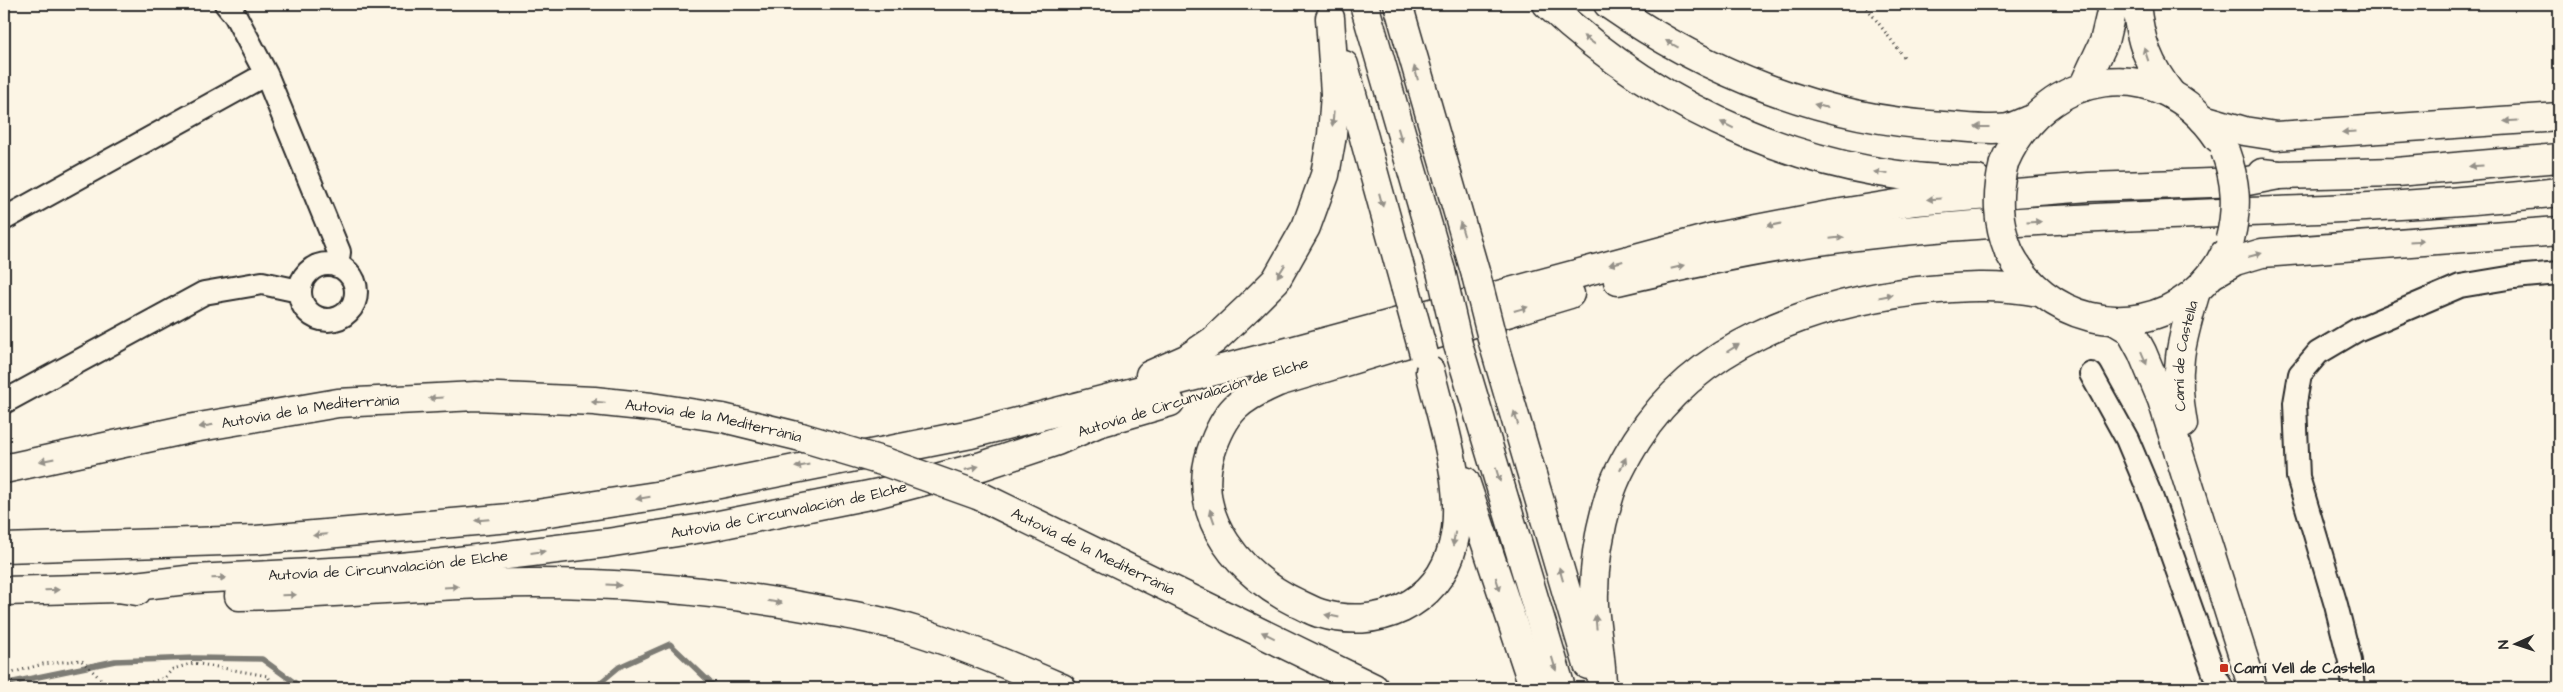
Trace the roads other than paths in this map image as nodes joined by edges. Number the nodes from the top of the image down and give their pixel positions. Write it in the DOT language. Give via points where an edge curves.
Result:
graph roads {
  1 [pos="226,4"];
  2 [pos="1364,4"];
  3 [pos="1398,4"];
  4 [pos="1547,4"];
  5 [pos="1608,4"];
  6 [pos="2113,4"];
  7 [pos="2136,4"];
  8 [pos="1328,11"];
  9 [pos="266,74"];
  10 [pos="2083,87"];
  11 [pos="2172,95"];
  12 [pos="2559,117"];
  13 [pos="2203,118"];
  14 [pos="2029,120"];
  15 [pos="2559,158"];
  16 [pos="2279,175"];
  17 [pos="2559,192"];
  18 [pos="4,219"];
  19 [pos="2559,231"];
  20 [pos="329,265"];
  21 [pos="2559,273"];
  22 [pos="2203,283"];
  23 [pos="299,291"];
  24 [pos="2039,292"];
  25 [pos="2115,321"];
  26 [pos="1449,338"];
  27 [pos="1427,362"];
  28 [pos="2091,374"];
  29 [pos="4,402"];
  30 [pos="1055,413"];
  31 [pos="4,468"];
  32 [pos="2199,511"];
  33 [pos="4,548"];
  34 [pos="118,588"];
  35 [pos="4,591"];
  36 [pos="1062,688"];
  37 [pos="1374,688"];
  38 [pos="1534,688"];
  39 [pos="1561,688"];
  40 [pos="1595,688"];
  41 [pos="1602,688"];
  42 [pos="2222,688"];
  43 [pos="2252,688"];
  44 [pos="2353,688"];
  1 -- 9 [label="street"];
  2 -- 26 [label="main road, one-way, bridge" via="1441,271"];
  40 -- 3 [label="main road, one-way, bridge"];
  16 -- 4 [label="main road, one-way" via="2251,172 1945,180 1872,171 1829,161 1738,131 1687,106 1638,77 1575,30"];
  14 -- 5 [label="main road, one-way" via="2008,128 1921,125 1857,115 1805,102 1708,64"];
  6 -- 10 [label="main road" via="2104,42"];
  11 -- 7 [label="main road, one-way" via="2148,61"];
  8 -- 27 [label="main road, one-way, bridge"];
  8 -- 30 [label="main road, one-way" via="1335,94 1325,175 1306,228 1276,280 1214,340 1186,359"];
  9 -- 18 [label="street"];
  9 -- 20 [label="street" via="339,252"];
  10 -- 11 [label="main road" via="2101,82 2128,82"];
  10 -- 14 [label="main road" via="2054,100"];
  11 -- 13 [label="main road"];
  12 -- 13 [label="main road, one-way" via="2276,136 2244,131"];
  13 -- 22 [label="main road, Camí de Castella, bridge" via="2225,151 2235,185 2236,203 2230,239"];
  14 -- 24 [label="main road, bridge" via="2004,163 1998,199 1999,217 2009,252 2022,274"];
  15 -- 16 [label="main road, one-way" via="2396,172"];
  16 -- 30 [label="main road, one-way" via="2242,182 2089,187 1915,201 1829,214 1710,238"];
  26 -- 17 [label="main road, one-way" via="1610,283 1714,258 1833,239 2018,223 2399,206"];
  22 -- 19 [label="main road, one-way" via="2235,261 2262,253"];
  20 -- 23 [label="street" via="306,275"];
  20 -- 23 [label="street" via="351,276 355,285 354,302 343,316 326,321 310,314 304,308"];
  21 -- 44 [label="street" via="2460,286 2357,330 2318,353 2300,374 2295,403 2298,477 2336,605"];
  22 -- 25 [label="main road" via="2178,304 2158,314"];
  22 -- 32 [label="main road, Camí de Castella" via="2179,352 2177,394"];
  23 -- 29 [label="street" via="262,283 204,293"];
  24 -- 25 [label="main road" via="2074,313"];
  41 -- 24 [label="main road, one-way" via="1594,575 1611,492 1627,456 1652,417 1678,388 1746,340 1780,325 1844,305 1939,289 2019,288"];
  25 -- 32 [label="main road, Camí de Castella, one-way" via="2130,330 2142,352 2162,400"];
  27 -- 26 [label="main road, one-way" via="1454,472 1457,511 1454,544 1443,573 1427,593 1410,604 1376,617 1340,618 1318,613 1282,596 1244,566 1222,539 1211,515 1205,485 1218,430 1248,395 1278,382"];
  34 -- 26 [label="main road, Autovía de Circunvalación de Elche, one-way" via="195,579 442,563 709,527 879,493 964,471 1098,423 1332,353"];
  26 -- 39 [label="main road, one-way"];
  27 -- 38 [label="main road, one-way"];
  28 -- 42 [label="street" via="2127,439 2151,496"];
  30 -- 33 [label="main road, one-way" via="971,434 678,492 510,518 256,540"];
  37 -- 31 [label="main road, Autovia de la Mediterrània, one-way, bridge" via="980,496 885,462 723,418 594,401 476,396 338,404 188,429"];
  32 -- 43 [label="main road, Camí de Castella"];
  35 -- 34 [label="main road, one-way"];
  34 -- 36 [label="main road, one-way" via="190,597 532,583 613,585 737,595 912,630 990,657"];
}
